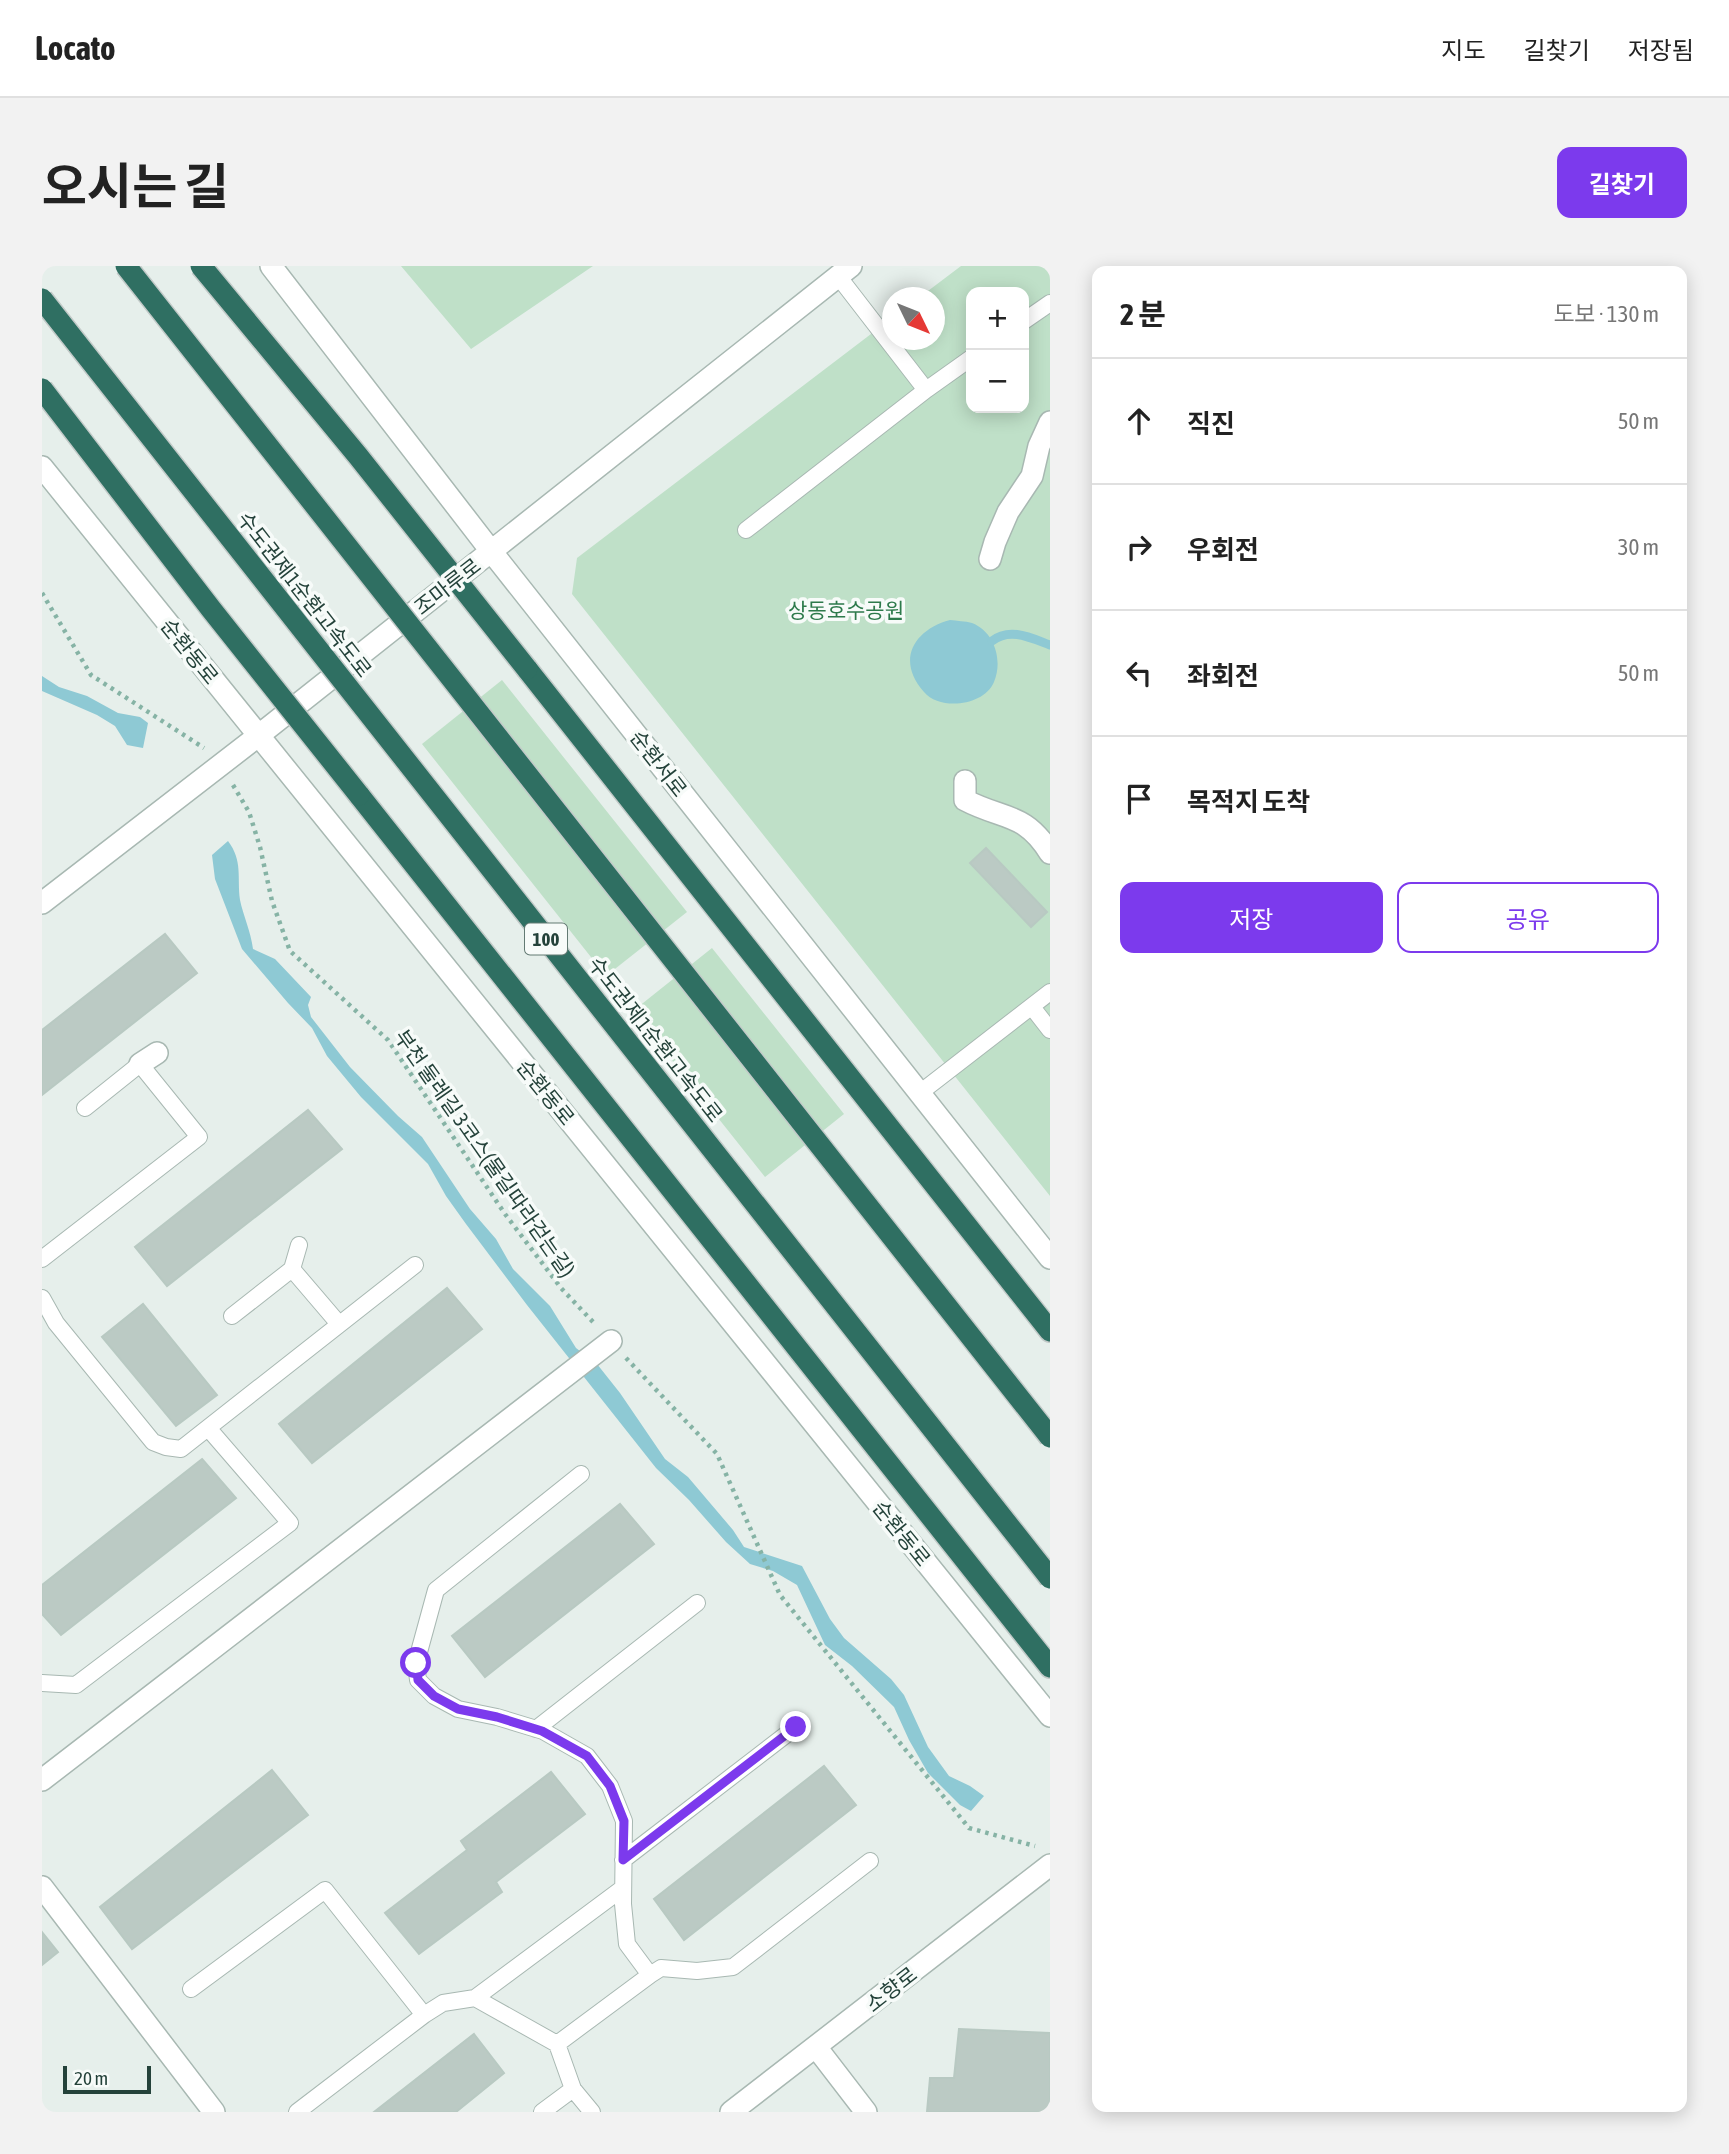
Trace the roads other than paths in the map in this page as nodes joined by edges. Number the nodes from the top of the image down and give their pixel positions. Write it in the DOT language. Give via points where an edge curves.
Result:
graph roads {
  1 [pos="126,266"];
  2 [pos="201,266"];
  3 [pos="271,266"];
  4 [pos="844,271"];
  5 [pos="42,299"];
  6 [pos="1050,303"];
  7 [pos="1029,318"];
  8 [pos="966,362"];
  9 [pos="42,389"];
  10 [pos="926,390"];
  11 [pos="1050,422"];
  12 [pos="42,467"];
  13 [pos="746,530"];
  14 [pos="491,551"];
  15 [pos="990,559"];
  16 [pos="258,736"];
  17 [pos="964,781"];
  18 [pos="1050,853"];
  19 [pos="42,903"];
  20 [pos="1050,992"];
  21 [pos="1032,1007"];
  22 [pos="1050,1030"];
  23 [pos="920,1092"];
  24 [pos="85,1108"];
  25 [pos="299,1245"];
  26 [pos="1050,1258"];
  27 [pos="42,1259"];
  28 [pos="415,1265"];
  29 [pos="292,1269"];
  30 [pos="42,1298"];
  31 [pos="232,1315"];
  32 [pos="339,1324"];
  33 [pos="1050,1331"];
  34 [pos="611,1341"];
  35 [pos="208,1428"];
  36 [pos="1050,1437"];
  37 [pos="581,1474"];
  38 [pos="1050,1578"];
  39 [pos="697,1603"];
  40 [pos="1050,1667"];
  41 [pos="42,1683"];
  42 [pos="1050,1716"];
  43 [pos="796,1727"];
  44 [pos="536,1729"];
  45 [pos="42,1780"];
  46 [pos="623,1860"];
  47 [pos="870,1861"];
  48 [pos="1050,1865"];
  49 [pos="42,1887"];
  50 [pos="623,1888"];
  51 [pos="650,1975"];
  52 [pos="191,1989"];
  53 [pos="475,1998"];
  54 [pos="424,2015"];
  55 [pos="557,2044"];
  56 [pos="816,2047"];
  57 [pos="573,2089"];
  58 [pos="214,2112"];
  59 [pos="297,2112"];
  60 [pos="542,2112"];
  61 [pos="592,2112"];
  62 [pos="731,2112"];
  63 [pos="866,2112"];
  1 -- 36 [label="highway, bridge"];
  2 -- 33 [label="highway, bridge" via="358,456"];
  3 -- 14 [label="street, 순환서로"];
  4 -- 10 [label="lane"];
  4 -- 14 [label="street, 조마루로"];
  5 -- 38 [label="highway, 수도권제1순환고속도로 / 100, bridge"];
  6 -- 7 [label="lane"];
  8 -- 10 [label="lane"];
  9 -- 40 [label="highway, bridge" via="211,609"];
  10 -- 13 [label="lane"];
  11 -- 15 [label="street" via="1032,476 1008,512"];
  12 -- 16 [label="street, 순환동로"];
  14 -- 16 [label="street, 조마루로"];
  14 -- 23 [label="street, 순환서로"];
  16 -- 19 [label="street, 조마루로"];
  16 -- 42 [label="street, 순환동로"];
  17 -- 18 [label="street" via="965,800 1031,828"];
  20 -- 21 [label="lane"];
  21 -- 22 [label="lane"];
  21 -- 23 [label="lane"];
  23 -- 26 [label="street, 순환서로"];
  24 -- 27 [label="lane" via="148,1059 200,1137"];
  25 -- 29 [label="lane"];
  28 -- 32 [label="lane"];
  29 -- 31 [label="lane"];
  29 -- 32 [label="lane"];
  30 -- 35 [label="lane" via="56,1323 153,1442 181,1449"];
  32 -- 35 [label="lane"];
  34 -- 45 [label="street"];
  35 -- 41 [label="lane" via="290,1523 76,1685"];
  37 -- 44 [label="lane" via="436,1590 416,1663 418,1680 434,1696 458,1709"];
  39 -- 44 [label="lane"];
  43 -- 46 [label="lane"];
  44 -- 46 [label="lane" via="587,1756 610,1786 624,1821"];
  46 -- 50 [label="lane"];
  47 -- 51 [label="lane" via="733,1967 661,1968"];
  48 -- 56 [label="street, 소향로"];
  49 -- 58 [label="street"];
  50 -- 51 [label="lane" via="627,1944"];
  50 -- 53 [label="lane"];
  51 -- 55 [label="lane"];
  52 -- 54 [label="lane" via="325,1890"];
  53 -- 54 [label="lane" via="443,2003"];
  53 -- 55 [label="lane"];
  54 -- 59 [label="lane"];
  55 -- 57 [label="lane"];
  56 -- 62 [label="street, 소향로"];
  56 -- 63 [label="street"];
  57 -- 60 [label="lane"];
  57 -- 61 [label="lane"];
}
